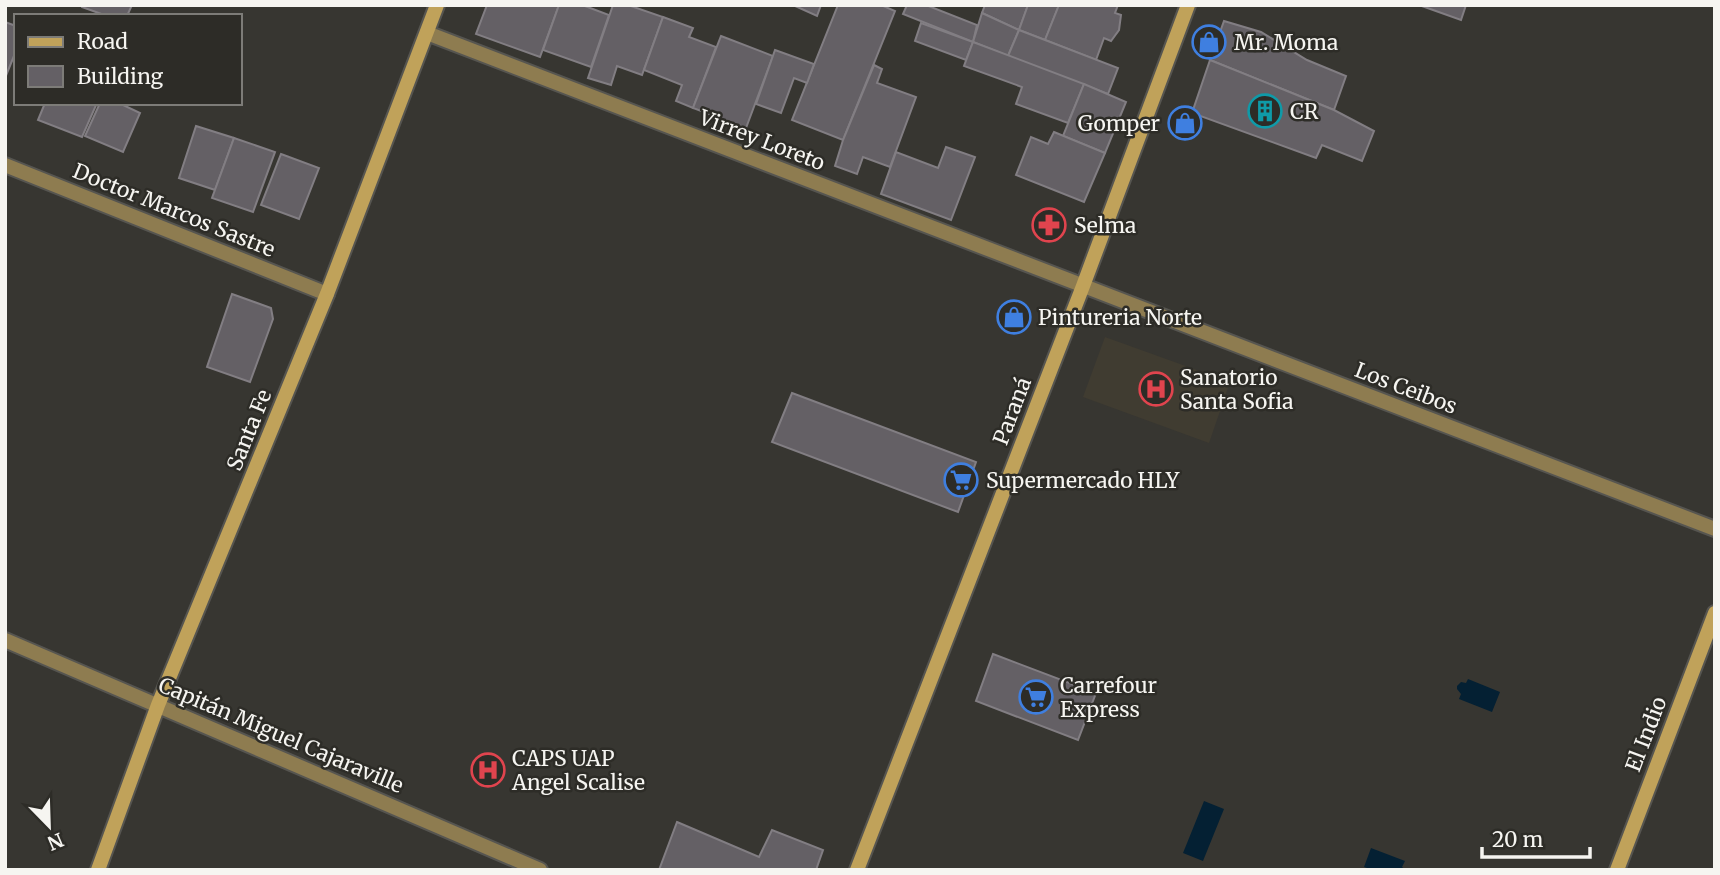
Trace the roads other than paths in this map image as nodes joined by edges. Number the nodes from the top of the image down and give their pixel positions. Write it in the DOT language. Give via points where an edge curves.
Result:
graph roads {
  1 [pos="437,5"];
  2 [pos="1188,5"];
  3 [pos="427,33"];
  4 [pos="5,164"];
  5 [pos="1083,286"];
  6 [pos="327,294"];
  7 [pos="1715,529"];
  8 [pos="1715,613"];
  9 [pos="5,640"];
  10 [pos="158,705"];
  11 [pos="98,870"];
  12 [pos="540,870"];
  13 [pos="857,870"];
  14 [pos="1617,870"];
  1 -- 3 [label="street, Santa Fe"];
  2 -- 5 [label="street, Paraná"];
  3 -- 5 [label="street, Virrey Loreto"];
  3 -- 6 [label="street, Santa Fe"];
  4 -- 6 [label="street, Doctor Marcos Sastre"];
  5 -- 7 [label="street, Los Ceibos"];
  5 -- 13 [label="street, Paraná"];
  6 -- 10 [label="street, Santa Fe"];
  8 -- 14 [label="street, El Indio"];
  9 -- 10 [label="street, Capitán Miguel Cajaraville"];
  10 -- 11 [label="street, Santa Fe"];
  10 -- 12 [label="street, Capitán Miguel Cajaraville"];
}
